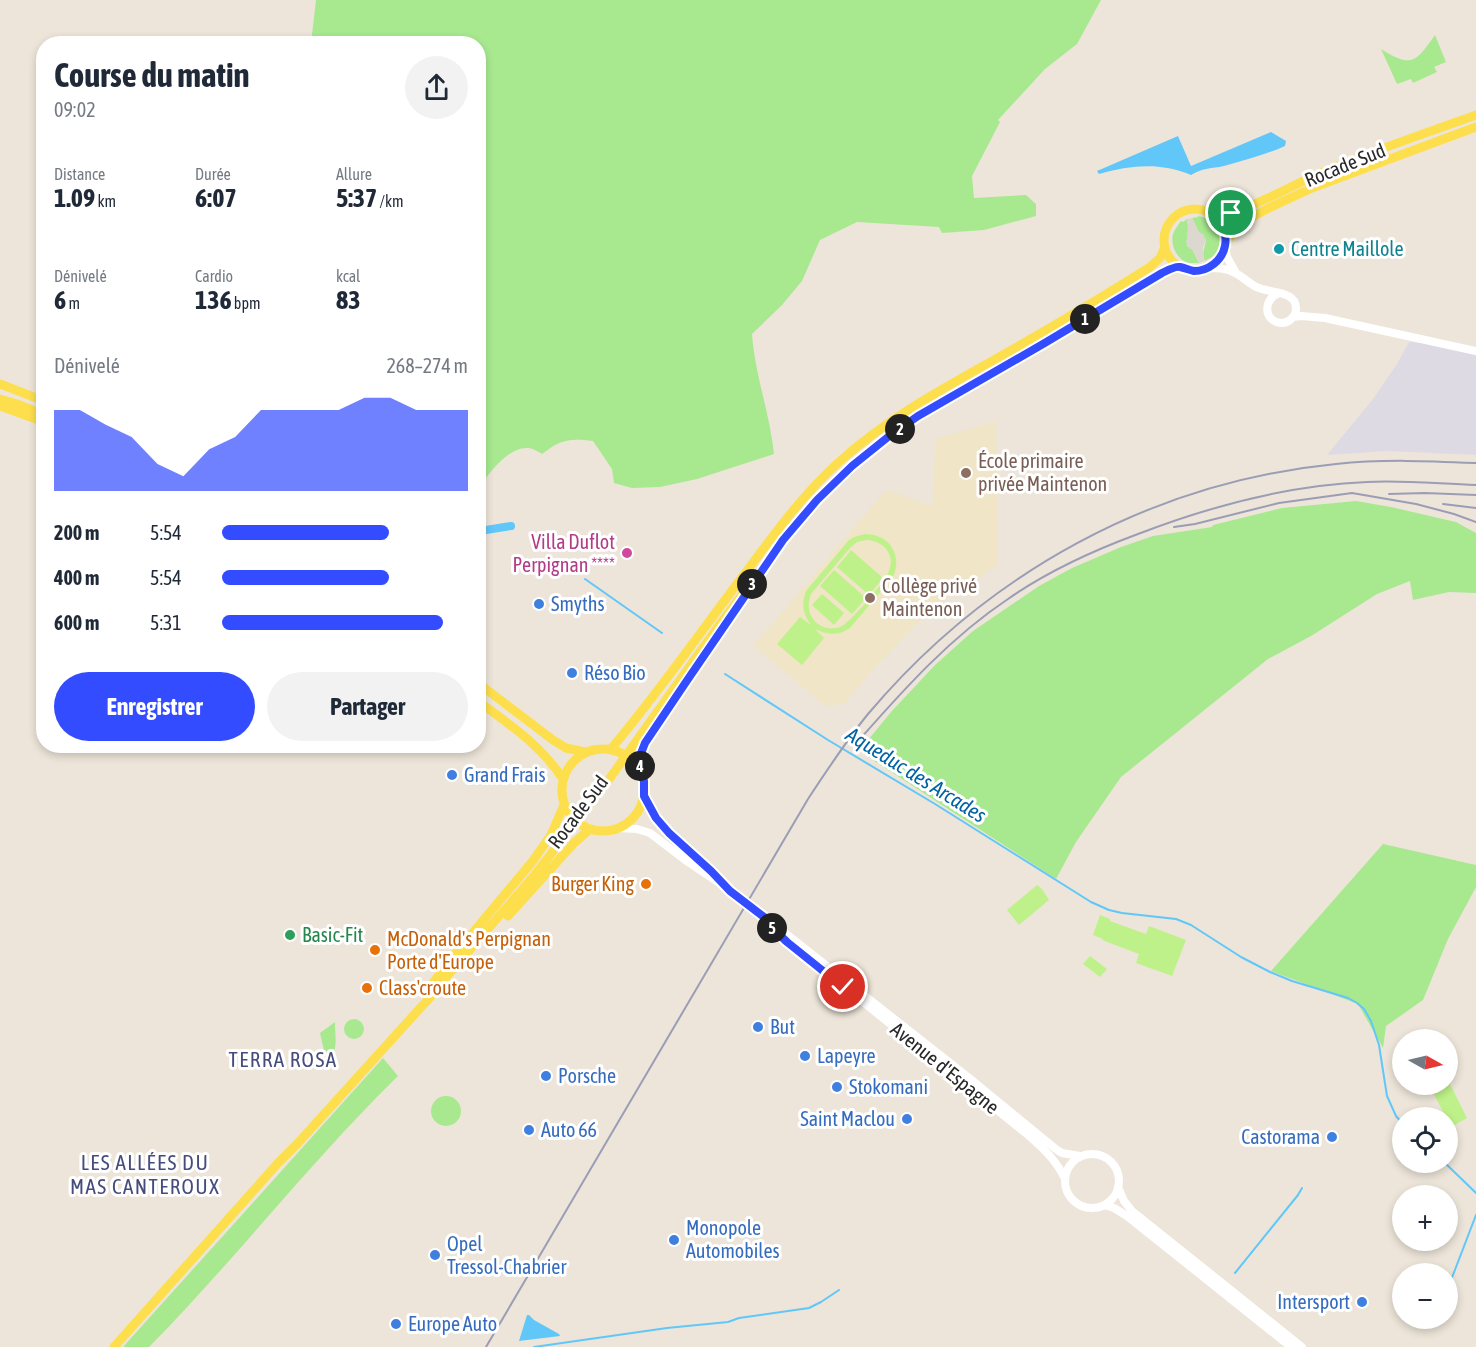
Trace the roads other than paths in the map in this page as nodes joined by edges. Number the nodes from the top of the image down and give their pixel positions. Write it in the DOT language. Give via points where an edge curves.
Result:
graph roads {
  1 [pos="1476,115"];
  2 [pos="1476,127"];
  3 [pos="1215,216"];
  4 [pos="1225,244"];
  5 [pos="1165,247"];
  6 [pos="1180,267"];
  7 [pos="1208,268"];
  8 [pos="1236,273"];
  9 [pos="1258,288"];
  10 [pos="1279,293"];
  11 [pos="1268,303"];
  12 [pos="1296,307"];
  13 [pos="1293,317"];
  14 [pos="1325,318"];
  15 [pos="1476,351"];
  16 [pos="0,386"];
  17 [pos="36,398"];
  18 [pos="0,399"];
  19 [pos="0,408"];
  20 [pos="36,412"];
  21 [pos="36,420"];
  22 [pos="757,557"];
  23 [pos="763,567"];
  24 [pos="486,683"];
  25 [pos="486,689"];
  26 [pos="486,707"];
  27 [pos="517,712"];
  28 [pos="615,750"];
  29 [pos="585,752"];
  30 [pos="639,770"];
  31 [pos="563,779"];
  32 [pos="644,796"];
  33 [pos="566,809"];
  34 [pos="586,828"];
  35 [pos="619,828"];
  36 [pos="733,893"];
  37 [pos="761,916"];
  38 [pos="427,996"];
  39 [pos="1080,1156"];
  40 [pos="1065,1179"];
  41 [pos="1118,1187"];
  42 [pos="1104,1205"];
  43 [pos="114,1347"];
  44 [pos="1291,1347"];
  45 [pos="1302,1347"];
  1 -- 3 [label="main road, Rocade Sud" via="1322,173 1250,207"];
  2 -- 4 [label="main road, Rocade Sud" via="1270,207 1242,222"];
  3 -- 4 [label="main road" via="1225,234"];
  3 -- 5 [label="main road" via="1200,209 1179,214 1168,224"];
  4 -- 7 [label="main road" via="1219,259"];
  4 -- 8 [label="street"];
  5 -- 6 [label="main road"];
  5 -- 22 [label="main road, Rocade Sud" via="1150,267 877,430 805,497"];
  6 -- 7 [label="main road" via="1194,271"];
  6 -- 23 [label="main road, Rocade Sud" via="1162,273 888,437 833,483"];
  7 -- 8 [label="street"];
  8 -- 9 [label="street"];
  9 -- 10 [label="street"];
  9 -- 11 [label="street"];
  10 -- 11 [label="street"];
  10 -- 12 [label="street" via="1292,297"];
  11 -- 13 [label="street" via="1274,321 1286,322"];
  12 -- 13 [label="street"];
  12 -- 14 [label="street"];
  13 -- 14 [label="street"];
  14 -- 15 [label="street"];
  16 -- 17 [label="main road"];
  18 -- 20 [label="main road"];
  19 -- 21 [label="main road"];
  22 -- 28 [label="main road, Rocade Sud"];
  22 -- 38 [label="main road, Rocade Sud" via="585,804"];
  23 -- 30 [label="main road, Rocade Sud" via="645,743"];
  23 -- 38 [label="main road, Rocade Sud" via="553,852"];
  24 -- 27 [label="main road"];
  25 -- 27 [label="main road"];
  26 -- 31 [label="main road" via="531,741"];
  27 -- 29 [label="main road" via="559,744"];
  28 -- 29 [label="main road"];
  28 -- 30 [label="main road" via="632,759"];
  29 -- 31 [label="main road" via="571,763"];
  30 -- 32 [label="main road"];
  31 -- 33 [label="main road" via="561,790"];
  32 -- 35 [label="main road" via="636,815"];
  32 -- 36 [label="main road, Avenue d'Espagne" via="669,833"];
  33 -- 34 [label="main road"];
  33 -- 38 [label="main road" via="532,862 451,959"];
  34 -- 35 [label="main road"];
  34 -- 38 [label="main road" via="454,975"];
  35 -- 36 [label="main road, Avenue d'Espagne" via="650,833"];
  36 -- 37 [label="main road, Avenue d'Espagne"];
  37 -- 39 [label="main road, Avenue d'Espagne" via="1057,1150"];
  37 -- 40 [label="main road, Avenue d'Espagne" via="787,942 1046,1150"];
  38 -- 43 [label="main road"];
  39 -- 40 [label="main road" via="1070,1165"];
  39 -- 41 [label="main road" via="1092,1154 1107,1159 1116,1169"];
  40 -- 42 [label="main road" via="1069,1195 1076,1202 1088,1207"];
  41 -- 42 [label="main road"];
  41 -- 45 [label="main road" via="1132,1211"];
  42 -- 44 [label="main road" via="1127,1216"];
}
